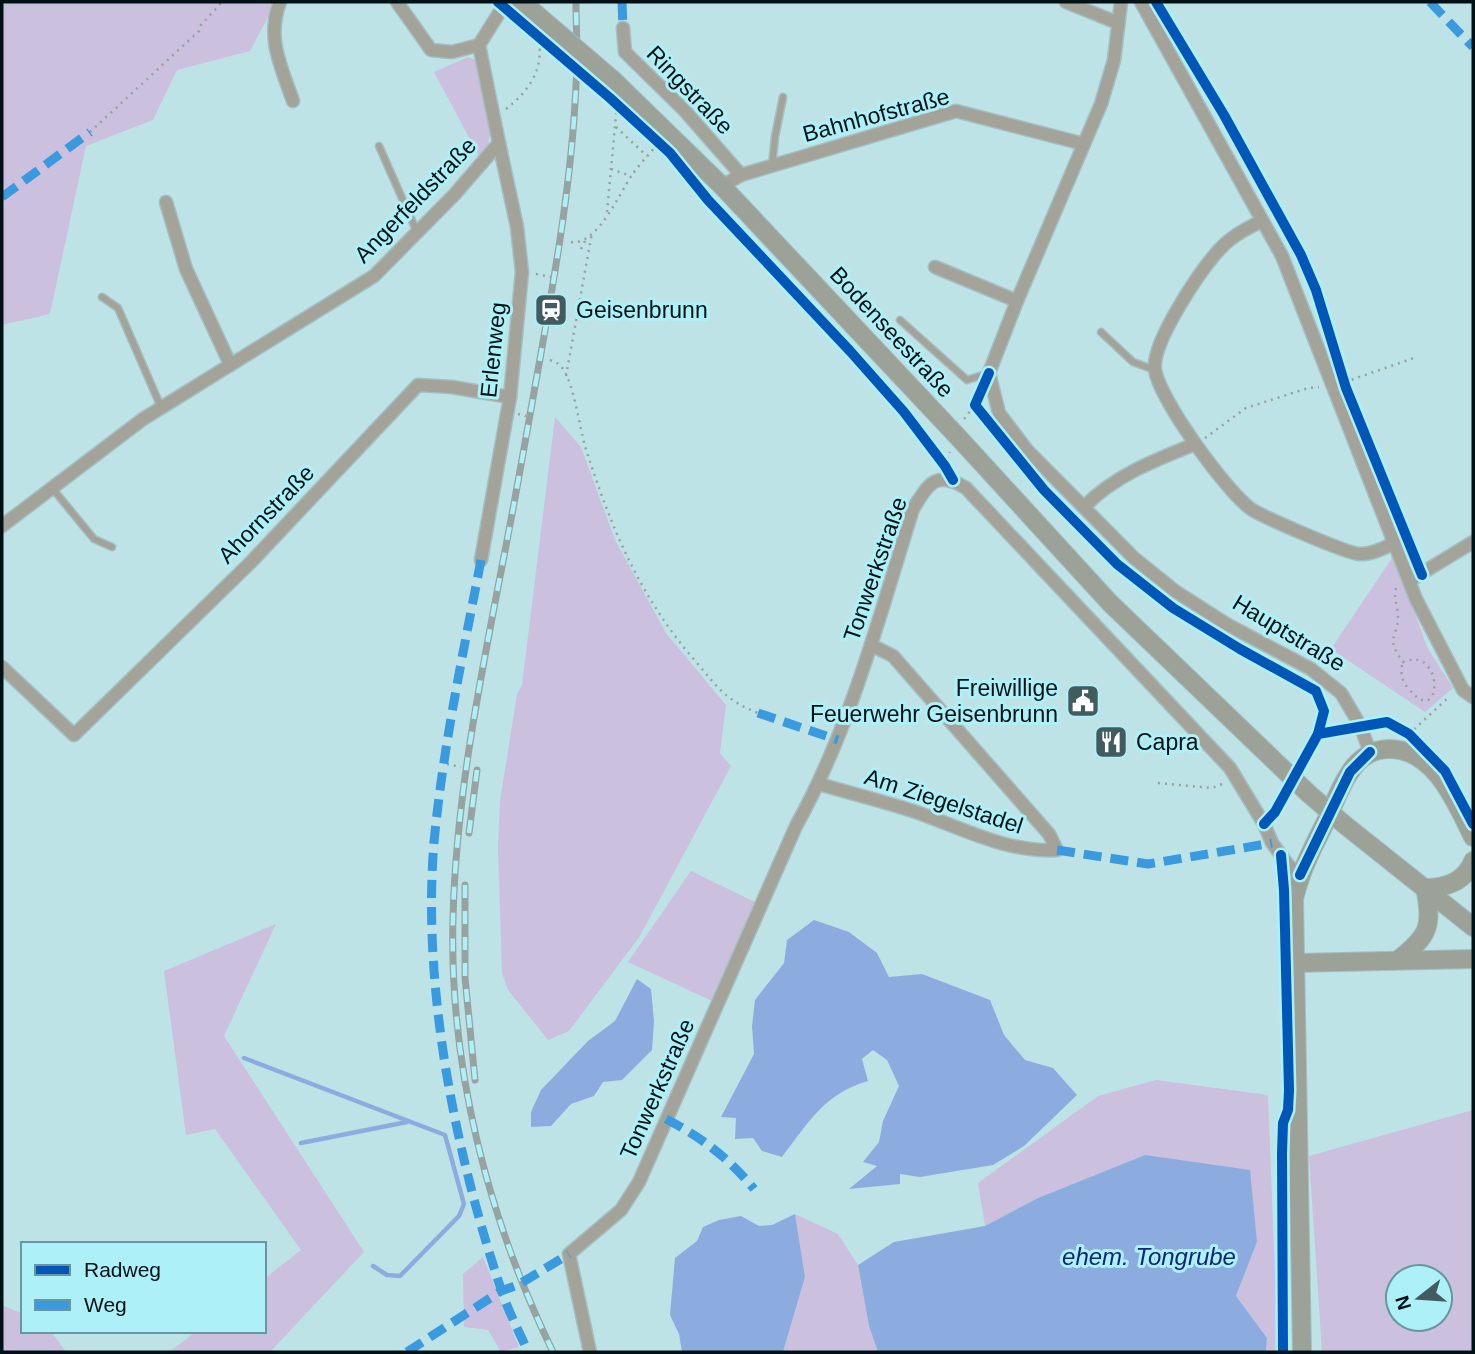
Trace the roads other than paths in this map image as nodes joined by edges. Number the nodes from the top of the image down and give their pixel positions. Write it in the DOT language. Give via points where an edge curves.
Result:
graph roads {
  1 [pos="280,2"];
  2 [pos="397,2"];
  3 [pos="506,2"];
  4 [pos="1066,2"];
  5 [pos="1121,2"];
  6 [pos="1141,2"];
  7 [pos="528,7"];
  8 [pos="1118,23"];
  9 [pos="623,28"];
  10 [pos="479,45"];
  11 [pos="783,97"];
  12 [pos="293,101"];
  13 [pos="499,143"];
  14 [pos="1084,144"];
  15 [pos="379,146"];
  16 [pos="772,166"];
  17 [pos="741,175"];
  18 [pos="722,187"];
  19 [pos="166,202"];
  20 [pos="1262,220"];
  21 [pos="417,232"];
  22 [pos="935,267"];
  23 [pos="102,297"];
  24 [pos="1017,300"];
  25 [pos="900,320"];
  26 [pos="1101,332"];
  27 [pos="230,364"];
  28 [pos="1155,370"];
  29 [pos="989,373"];
  30 [pos="510,397"];
  31 [pos="161,407"];
  32 [pos="1195,444"];
  33 [pos="52,488"];
  34 [pos="1084,508"];
  35 [pos="2,526"];
  36 [pos="1473,542"];
  37 [pos="1394,543"];
  38 [pos="112,547"];
  39 [pos="481,560"];
  40 [pos="1408,579"];
  41 [pos="871,645"];
  42 [pos="2,667"];
  43 [pos="1473,697"];
  44 [pos="1370,752"];
  45 [pos="819,784"];
  46 [pos="1473,837"];
  47 [pos="1473,861"];
  48 [pos="1300,875"];
  49 [pos="1425,888"];
  50 [pos="1473,927"];
  51 [pos="1473,959"];
  52 [pos="1398,960"];
  53 [pos="1296,964"];
  54 [pos="590,1352"];
  55 [pos="1302,1352"];
  1 -- 12 [label="street" via="273,19 275,48"];
  2 -- 10 [label="street" via="431,50 452,52"];
  3 -- 10 [label="street"];
  4 -- 8 [label="street"];
  5 -- 8 [label="street"];
  6 -- 20 [label="street"];
  7 -- 18 [label="main road, Bodenseestraße, bridge" via="616,98"];
  8 -- 14 [label="street" via="1114,60"];
  9 -- 17 [label="street, Ringstraße" via="625,52"];
  10 -- 13 [label="street, Angerfeldstraße"];
  11 -- 16 [label="lane"];
  13 -- 21 [label="street, Angerfeldstraße"];
  13 -- 30 [label="street, Erlenweg" via="522,272"];
  14 -- 16 [label="street, Bahnhofstraße" via="956,111"];
  14 -- 24 [label="street"];
  15 -- 21 [label="lane"];
  16 -- 17 [label="street, Bahnhofstraße"];
  17 -- 18 [label="street, Bahnhofstraße"];
  18 -- 49 [label="main road, Bodenseestraße, bridge" via="1110,603 1308,793"];
  19 -- 27 [label="street" via="187,269"];
  20 -- 28 [label="street" via="1219,250 1206,268 1162,337"];
  20 -- 37 [label="street" via="1341,385"];
  21 -- 27 [label="street, Angerfeldstraße" via="374,276"];
  22 -- 24 [label="street"];
  23 -- 31 [label="lane" via="118,308"];
  24 -- 29 [label="street"];
  25 -- 29 [label="lane" via="967,380"];
  26 -- 28 [label="lane" via="1133,362"];
  27 -- 31 [label="street, Angerfeldstraße"];
  28 -- 32 [label="street"];
  29 -- 34 [label="street, Hauptstraße" via="999,413 1027,450"];
  30 -- 39 [label="street, Erlenweg"];
  30 -- 42 [label="street, Ahornstraße" via="418,385 251,562 74,735"];
  31 -- 33 [label="street, Angerfeldstraße"];
  32 -- 34 [label="street" via="1146,464 1099,492"];
  32 -- 37 [label="street" via="1252,509 1358,554"];
  33 -- 35 [label="street, Angerfeldstraße"];
  33 -- 38 [label="lane" via="94,539"];
  34 -- 44 [label="street, Hauptstraße" via="1175,591 1311,669 1341,693"];
  36 -- 40 [label="street"];
  37 -- 40 [label="street"];
  40 -- 43 [label="street" via="1461,687"];
  41 -- 45 [label="street, Tonwerkstraße"];
  41 -- 45 [label="street, Am Ziegelstadel" via="893,656 1049,834 1057,850 1034,851 978,837"];
  41 -- 48 [label="street, Tonwerkstraße" via="913,509 937,481 953,480 967,488 1230,768 1272,844"];
  44 -- 46 [label="main road" via="1399,749 1433,770 1450,791"];
  44 -- 48 [label="main road" via="1350,772"];
  45 -- 54 [label="street, Tonwerkstraße" via="796,826 639,1182 621,1210 569,1254"];
  47 -- 49 [label="main road" via="1460,880"];
  48 -- 53 [label="main road" via="1294,899"];
  49 -- 50 [label="main road, Bodenseestraße"];
  49 -- 52 [label="main road" via="1430,919 1427,930"];
  51 -- 52 [label="main road"];
  52 -- 53 [label="main road"];
  53 -- 55 [label="main road"];
}
